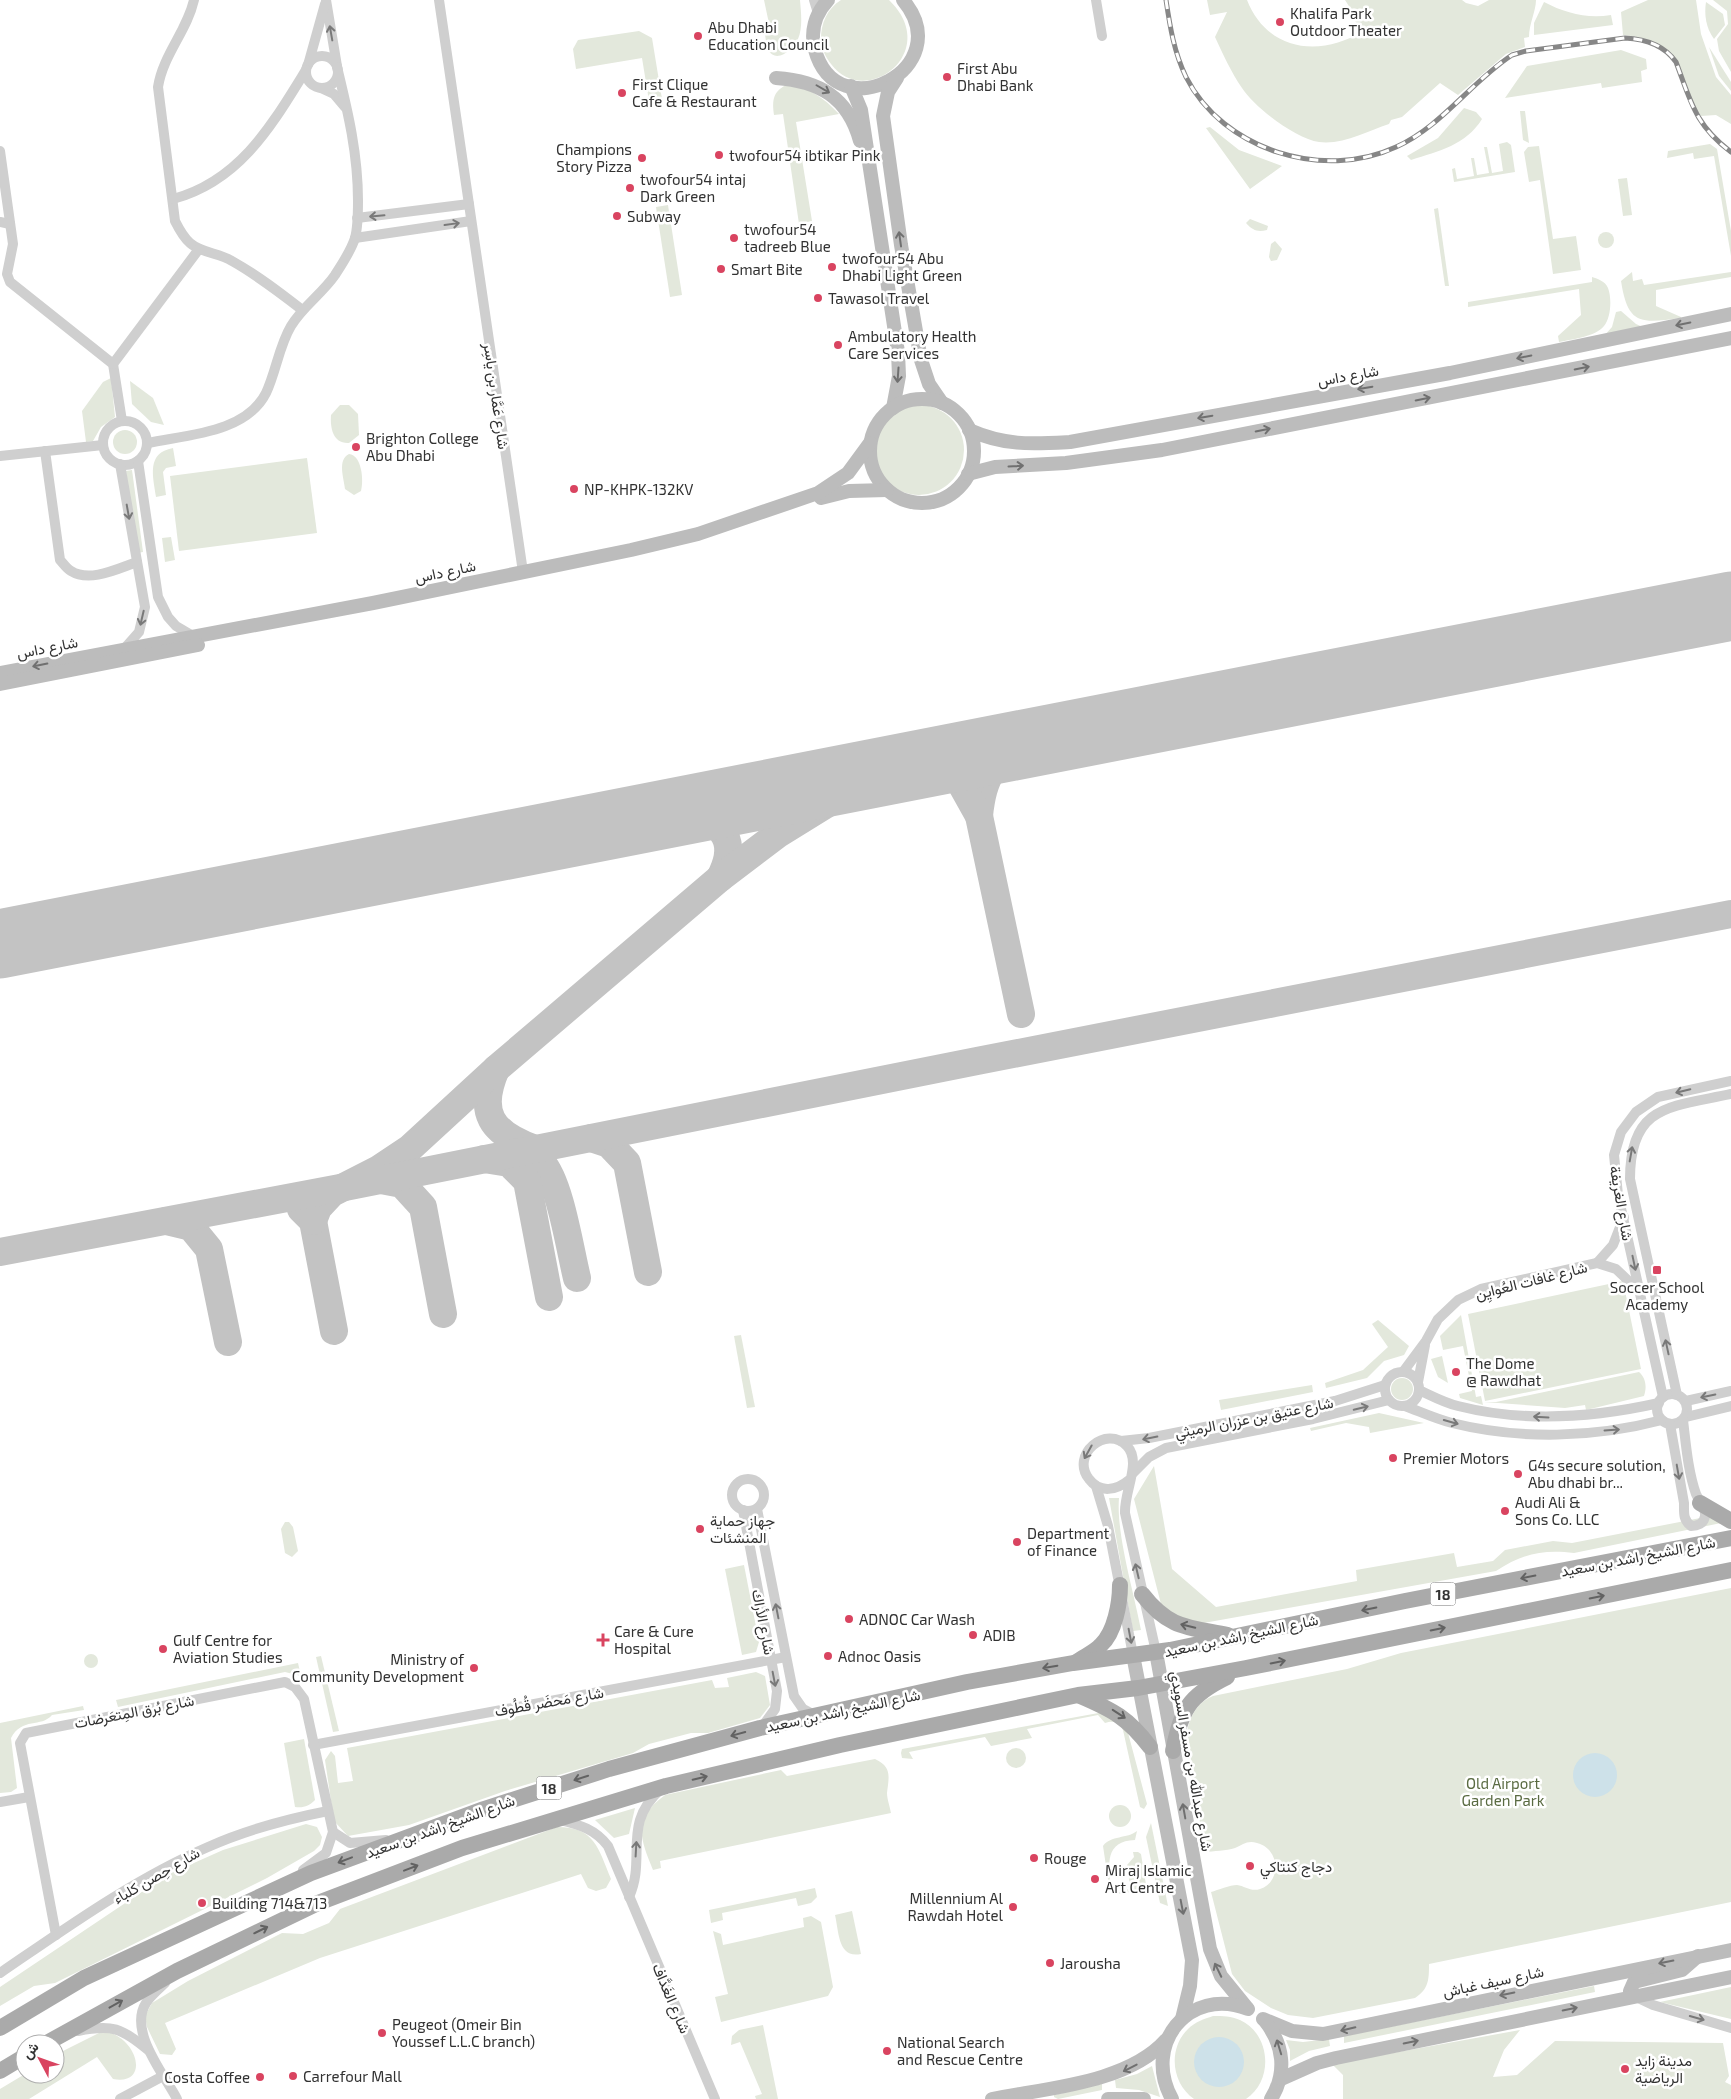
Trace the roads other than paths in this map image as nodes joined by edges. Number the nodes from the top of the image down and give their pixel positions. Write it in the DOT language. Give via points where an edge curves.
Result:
graph roads {
  1 [pos="194,0"];
  2 [pos="326,0"];
  3 [pos="439,0"];
  4 [pos="828,0"];
  5 [pos="903,0"];
  6 [pos="1096,0"];
  7 [pos="816,7"];
  8 [pos="1102,36"];
  9 [pos="337,66"];
  10 [pos="307,67"];
  11 [pos="776,78"];
  12 [pos="896,78"];
  13 [pos="851,86"];
  14 [pos="320,88"];
  15 [pos="284,106"];
  16 [pos="349,114"];
  17 [pos="0,151"];
  18 [pos="871,175"];
  19 [pos="173,199"];
  20 [pos="469,204"];
  21 [pos="398,214"];
  22 [pos="357,218"];
  23 [pos="471,221"];
  24 [pos="5,223"];
  25 [pos="399,231"];
  26 [pos="355,238"];
  27 [pos="199,249"];
  28 [pos="3,275"];
  29 [pos="302,309"];
  30 [pos="1731,314"];
  31 [pos="1731,338"];
  32 [pos="113,364"];
  33 [pos="942,402"];
  34 [pos="893,408"];
  35 [pos="122,421"];
  36 [pos="969,430"];
  37 [pos="148,443"];
  38 [pos="870,443"];
  39 [pos="103,445"];
  40 [pos="45,451"];
  41 [pos="0,456"];
  42 [pos="138,462"];
  43 [pos="120,464"];
  44 [pos="968,474"];
  45 [pos="887,490"];
  46 [pos="151,555"];
  47 [pos="137,560"];
  48 [pos="523,572"];
  49 [pos="158,596"];
  50 [pos="144,599"];
  51 [pos="193,636"];
  52 [pos="124,649"];
  53 [pos="0,673"];
  54 [pos="0,684"];
  55 [pos="1731,1081"];
  56 [pos="1731,1094"];
  57 [pos="1624,1217"];
  58 [pos="1597,1263"];
  59 [pos="1640,1292"];
  60 [pos="1426,1341"];
  61 [pos="1403,1372"];
  62 [pos="1385,1385"];
  63 [pos="1419,1386"];
  64 [pos="1731,1392"];
  65 [pos="1681,1398"];
  66 [pos="1389,1400"];
  67 [pos="1661,1400"];
  68 [pos="1405,1406"];
  69 [pos="1731,1406"];
  70 [pos="1684,1418"];
  71 [pos="1666,1422"];
  72 [pos="1121,1441"];
  73 [pos="1131,1476"];
  74 [pos="1096,1486"];
  75 [pos="1700,1503"];
  76 [pos="757,1509"];
  77 [pos="743,1510"];
  78 [pos="1731,1521"];
  79 [pos="1731,1538"];
  80 [pos="766,1556"];
  81 [pos="752,1559"];
  82 [pos="1731,1570"];
  83 [pos="1120,1585"];
  84 [pos="1142,1594"];
  85 [pos="1235,1636"];
  86 [pos="1156,1652"];
  87 [pos="1133,1655"];
  88 [pos="786,1657"];
  89 [pos="771,1660"];
  90 [pos="1073,1663"];
  91 [pos="1246,1668"];
  92 [pos="1162,1684"];
  93 [pos="1138,1688"];
  94 [pos="1078,1695"];
  95 [pos="817,1716"];
  96 [pos="760,1728"];
  97 [pos="313,1745"];
  98 [pos="1150,1747"];
  99 [pos="1173,1751"];
  100 [pos="666,1786"];
  101 [pos="29,1797"];
  102 [pos="0,1802"];
  103 [pos="328,1811"];
  104 [pos="556,1819"];
  105 [pos="332,1832"];
  106 [pos="400,1838"];
  107 [pos="264,1895"];
  108 [pos="629,1897"];
  109 [pos="56,1935"];
  110 [pos="1731,1950"];
  111 [pos="1699,1956"];
  112 [pos="177,1971"];
  113 [pos="0,1973"];
  114 [pos="1731,1977"];
  115 [pos="1634,1996"];
  116 [pos="1247,2008"];
  117 [pos="1182,2019"];
  118 [pos="1263,2019"];
  119 [pos="0,2028"];
  120 [pos="1731,2028"];
  121 [pos="63,2034"];
  122 [pos="65,2036"];
  123 [pos="1168,2038"];
  124 [pos="151,2052"];
  125 [pos="15,2062"];
  126 [pos="0,2071"];
  127 [pos="165,2076"];
  128 [pos="1280,2079"];
  129 [pos="1038,2090"];
  130 [pos="120,2099"];
  131 [pos="177,2099"];
  132 [pos="714,2099"];
  133 [pos="992,2099"];
  134 [pos="1050,2099"];
  135 [pos="1108,2099"];
  136 [pos="1144,2099"];
  137 [pos="1172,2099"];
  138 [pos="1271,2099"];
  1 -- 19 [label="street" via="160,74 158,87"];
  9 -- 2 [label="street, one-way"];
  2 -- 10 [label="street"];
  3 -- 20 [label="street, شارع عَمَّار بن ياسِر"];
  4 -- 7 [label="street"];
  5 -- 12 [label="street" via="916,22 917,40 913,57"];
  6 -- 8 [label="street"];
  7 -- 13 [label="street" via="813,36 817,58 834,79"];
  9 -- 10 [label="street" via="331,59 321,56"];
  9 -- 14 [label="street" via="335,82"];
  9 -- 16 [label="street"];
  10 -- 14 [label="street" via="308,79"];
  10 -- 15 [label="street"];
  11 -- 18 [label="street, one-way" via="808,82 837,100 857,129"];
  12 -- 13 [label="street" via="875,87"];
  33 -- 12 [label="street, one-way" via="929,384 921,360 898,226 883,116 888,92"];
  13 -- 18 [label="street" via="861,110"];
  14 -- 15 [label="street" via="302,91"];
  14 -- 16 [label="street" via="334,94"];
  15 -- 19 [label="street" via="254,148 228,171 210,185"];
  16 -- 22 [label="street" via="357,164"];
  17 -- 24 [label="street"];
  18 -- 34 [label="street, one-way" via="898,352"];
  19 -- 27 [label="street" via="175,221 182,235"];
  20 -- 21 [label="street"];
  20 -- 23 [label="street, شارع عَمَّار بن ياسِر"];
  21 -- 22 [label="street, one-way"];
  21 -- 25 [label="street" via="394,223"];
  22 -- 26 [label="street"];
  25 -- 23 [label="street, one-way"];
  23 -- 48 [label="street, شارع عَمَّار بن ياسِر"];
  24 -- 28 [label="street" via="13,244"];
  25 -- 26 [label="street"];
  26 -- 29 [label="street" via="333,277"];
  27 -- 29 [label="street" via="231,260"];
  27 -- 32 [label="street"];
  28 -- 32 [label="street"];
  29 -- 37 [label="street" via="290,328 265,395 241,418 226,426"];
  30 -- 36 [label="street, شارع داس, one-way" via="1450,373 1070,442 1001,442"];
  44 -- 31 [label="street, one-way" via="994,467 1066,463 1162,450"];
  32 -- 35 [label="street"];
  33 -- 34 [label="street" via="916,399"];
  33 -- 36 [label="street" via="961,416"];
  34 -- 38 [label="street" via="880,420"];
  35 -- 37 [label="street" via="138,424"];
  35 -- 39 [label="street" via="106,431"];
  36 -- 44 [label="street" via="974,447"];
  37 -- 42 [label="street"];
  38 -- 45 [label="street" via="873,469"];
  38 -- 48 [label="street, شارع داس" via="844,476 829,488 807,498 689,536"];
  39 -- 40 [label="street"];
  39 -- 43 [label="street" via="109,458"];
  40 -- 41 [label="street"];
  40 -- 47 [label="street" via="60,560 71,572 87,575 107,573"];
  42 -- 43 [label="street"];
  42 -- 46 [label="street"];
  43 -- 47 [label="street, one-way"];
  44 -- 45 [label="street" via="951,493 936,501 910,501"];
  45 -- 54 [label="street, شارع داس" via="836,493 734,531 632,558"];
  46 -- 47 [label="street"];
  46 -- 49 [label="street"];
  47 -- 50 [label="street"];
  48 -- 51 [label="street, شارع داس"];
  49 -- 50 [label="street"];
  49 -- 51 [label="street" via="168,617"];
  50 -- 52 [label="street, one-way" via="142,623 134,640"];
  51 -- 52 [label="street, شارع داس"];
  52 -- 53 [label="street, شارع داس, one-way"];
  55 -- 57 [label="street, شارع الغريفة, one-way" via="1658,1097 1636,1112 1621,1132 1614,1155 1615,1182"];
  65 -- 56 [label="street, شارع الغريفة, one-way" via="1630,1179 1630,1155 1647,1120 1665,1108"];
  57 -- 58 [label="street, شارع غافات العُوايِن" via="1613,1245"];
  57 -- 59 [label="street, شارع الغريفة, one-way"];
  58 -- 59 [label="street, شارع غافات العُوايِن" via="1616,1269"];
  58 -- 60 [label="street, شارع غافات العُوايِن" via="1481,1289 1447,1309"];
  59 -- 67 [label="street, شارع الغريفة"];
  60 -- 61 [label="street, شارع غافات العُوايِن"];
  60 -- 63 [label="street, شارع غافات العُوايِن"];
  61 -- 62 [label="street" via="1392,1375"];
  61 -- 63 [label="street" via="1412,1375"];
  62 -- 66 [label="street"];
  62 -- 72 [label="street, شارع عتيق بن عزران الرميثي, one-way" via="1334,1401"];
  67 -- 63 [label="street, one-way" via="1623,1411 1551,1418 1508,1416 1456,1406"];
  63 -- 68 [label="street" via="1414,1402"];
  64 -- 65 [label="street, one-way"];
  65 -- 67 [label="street" via="1670,1394"];
  65 -- 70 [label="street" via="1688,1409"];
  66 -- 68 [label="street"];
  73 -- 66 [label="street, شارع عتيق بن عزران الرميثي, one-way" via="1149,1457 1166,1448 1313,1420"];
  67 -- 71 [label="street" via="1657,1410"];
  68 -- 71 [label="street, one-way" via="1451,1423 1504,1432 1561,1434 1627,1429"];
  69 -- 70 [label="street"];
  70 -- 71 [label="street"];
  70 -- 75 [label="street" via="1690,1471"];
  71 -- 75 [label="street, one-way" via="1684,1515 1691,1526 1698,1526 1704,1519"];
  72 -- 73 [label="street" via="1134,1458"];
  72 -- 74 [label="street, one-way" via="1100,1440 1085,1455 1084,1470"];
  73 -- 74 [label="street" via="1114,1489"];
  84 -- 73 [label="street, شارع عبدالله بن مسفر السويدي, one-way" via="1124,1513"];
  74 -- 83 [label="street" via="1106,1515"];
  75 -- 78 [label="main road"];
  76 -- 77 [label="street"];
  76 -- 77 [label="street" via="764,1500 764,1489 756,1481 748,1479 736,1484 733,1492 734,1501"];
  76 -- 80 [label="street, شارع الأراك"];
  77 -- 81 [label="street, شارع الأراك"];
  79 -- 85 [label="main road, شارع الشيخ راشد بن سعيد / 18, one-way"];
  80 -- 81 [label="street"];
  88 -- 80 [label="street, شارع الأراك, one-way"];
  81 -- 89 [label="street, شارع الأراك"];
  91 -- 82 [label="main road, شارع الشيخ راشد بن سعيد / 18, one-way"];
  83 -- 87 [label="street, one-way"];
  83 -- 90 [label="main road" via="1118,1607 1105,1641"];
  85 -- 84 [label="main road, one-way" via="1167,1620"];
  84 -- 86 [label="street, شارع عبدالله بن مسفر السويدي"];
  85 -- 86 [label="main road, شارع الشيخ راشد بن سعيد / 18"];
  86 -- 87 [label="main road, شارع الشيخ راشد بن سعيد / 18"];
  86 -- 92 [label="street, شارع عبدالله بن مسفر السويدي"];
  87 -- 90 [label="main road, شارع الشيخ راشد بن سعيد / 18"];
  87 -- 93 [label="street"];
  88 -- 89 [label="street, شارع مَحضَر قُطُوف"];
  88 -- 95 [label="street, شارع الأراك" via="794,1696 803,1709"];
  89 -- 96 [label="street, شارع الأراك, one-way" via="776,1703 769,1720"];
  89 -- 97 [label="street, شارع مَحضَر قُطُوف"];
  90 -- 95 [label="main road, شارع الشيخ راشد بن سعيد / 18, one-way" via="967,1682"];
  91 -- 92 [label="main road, شارع الشيخ راشد بن سعيد / 18"];
  91 -- 99 [label="main road" via="1195,1696 1181,1717"];
  92 -- 93 [label="main road, شارع الشيخ راشد بن سعيد / 18"];
  92 -- 99 [label="street, شارع عبدالله بن مسفر السويدي"];
  93 -- 94 [label="main road, شارع الشيخ راشد بن سعيد / 18"];
  93 -- 98 [label="street"];
  94 -- 98 [label="main road, one-way" via="1122,1715"];
  100 -- 94 [label="main road, شارع الشيخ راشد بن سعيد / 18, one-way" via="840,1744"];
  95 -- 96 [label="main road, شارع الشيخ راشد بن سعيد / 18"];
  96 -- 106 [label="main road, شارع الشيخ راشد بن سعيد / 18, one-way" via="609,1769"];
  97 -- 101 [label="street, شارع بُرق المِتعَرضات" via="304,1699 295,1687 284,1682 26,1733 20,1743"];
  97 -- 103 [label="street, شارع بُرق المِتعَرضات"];
  98 -- 117 [label="street, one-way" via="1192,1960"];
  116 -- 99 [label="street, شارع عبدالله بن مسفر السويدي, one-way" via="1221,1976 1210,1949"];
  100 -- 104 [label="main road, شارع الشيخ راشد بن سعيد / 18"];
  108 -- 100 [label="street, one-way" via="634,1883 638,1822 652,1799"];
  101 -- 102 [label="street"];
  101 -- 109 [label="street, شارع بُرق المِتعَرضات"];
  103 -- 105 [label="street, شارع بُرق المِتعَرضات"];
  103 -- 109 [label="street, شارع حِصن كلباء" via="258,1828 209,1846 156,1873"];
  104 -- 108 [label="street, شارع الغَدَّاف" via="588,1828 604,1840"];
  112 -- 104 [label="main road, شارع الشيخ راشد بن سعيد / 18, one-way" via="318,1903 462,1848"];
  105 -- 106 [label="street" via="346,1842 355,1843"];
  105 -- 107 [label="street" via="328,1848 320,1859"];
  106 -- 107 [label="main road, شارع الشيخ راشد بن سعيد / 18, one-way"];
  107 -- 119 [label="main road, شارع الشيخ راشد بن سعيد / 18" via="84,1978"];
  108 -- 132 [label="street, شارع الغَدَّاف"];
  109 -- 113 [label="street, شارع حِصن كلباء"];
  110 -- 111 [label="street, شارع سيف غباش"];
  111 -- 115 [label="street" via="1682,1970 1634,1982 1630,1991"];
  111 -- 118 [label="street, شارع سيف غباش, one-way" via="1331,2032 1308,2034 1292,2031"];
  121 -- 112 [label="main road, شارع الشيخ راشد بن سعيد / 18, one-way"];
  112 -- 124 [label="street" via="152,1996 142,2012 140,2028"];
  114 -- 115 [label="street"];
  115 -- 120 [label="street, one-way" via="1653,2005"];
  128 -- 115 [label="street, one-way" via="1336,2058"];
  116 -- 117 [label="street" via="1228,2004 1208,2005"];
  116 -- 118 [label="street"];
  117 -- 123 [label="street"];
  128 -- 118 [label="street, one-way" via="1279,2045"];
  122 -- 124 [label="street" via="103,2026 116,2028"];
  123 -- 129 [label="street, one-way" via="1152,2054 1122,2072"];
  123 -- 137 [label="street" via="1162,2070"];
  124 -- 127 [label="street"];
  125 -- 126 [label="main road"];
  127 -- 130 [label="street"];
  127 -- 131 [label="street"];
  128 -- 138 [label="street"];
  129 -- 133 [label="street"];
  129 -- 134 [label="street"];
  135 -- 136 [label="street"];
}
